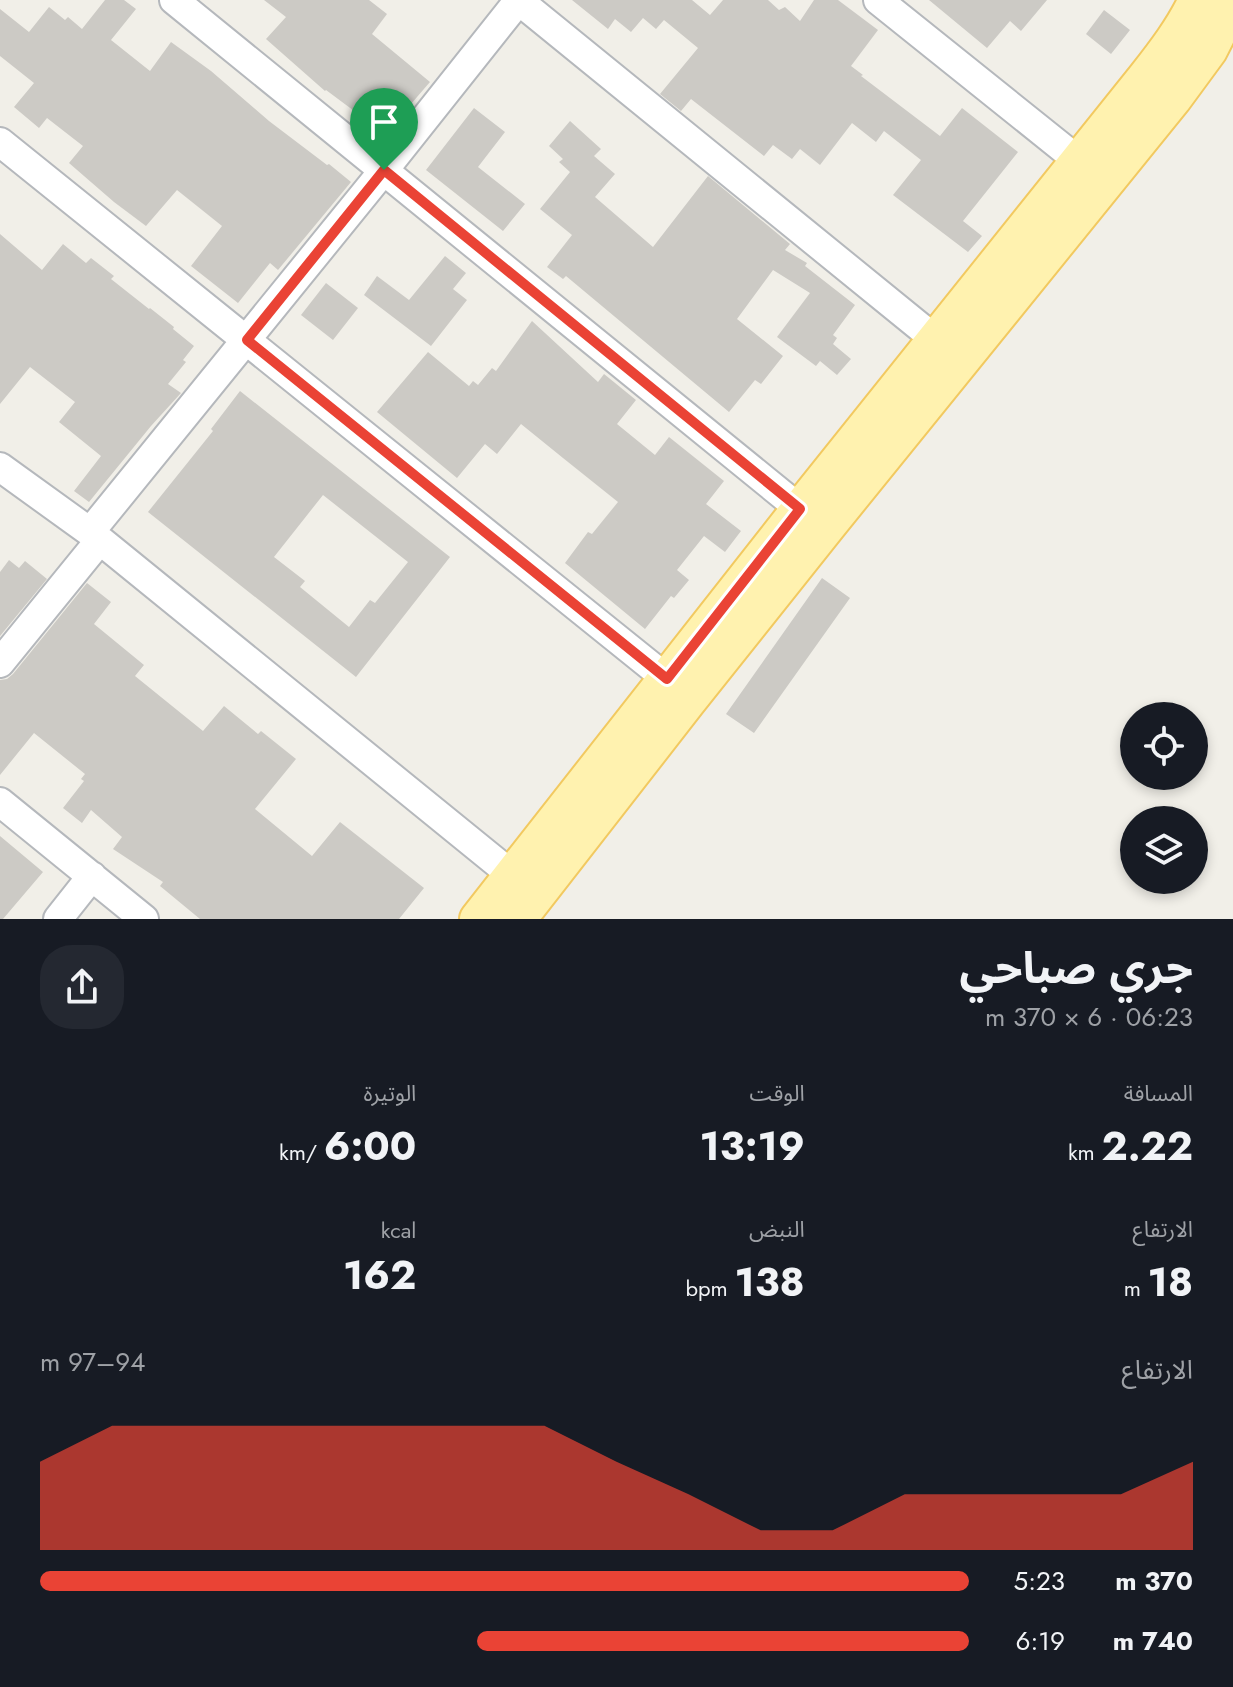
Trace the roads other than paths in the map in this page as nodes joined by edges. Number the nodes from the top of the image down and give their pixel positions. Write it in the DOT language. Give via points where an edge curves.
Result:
graph roads {
  1 [pos="174,0"];
  2 [pos="519,0"];
  3 [pos="878,0"];
  4 [pos="1197,0"];
  5 [pos="1233,3"];
  6 [pos="0,142"];
  7 [pos="1080,162"];
  8 [pos="384,170"];
  9 [pos="247,340"];
  10 [pos="936,340"];
  11 [pos="0,467"];
  12 [pos="800,509"];
  13 [pos="95,536"];
  14 [pos="0,663"];
  15 [pos="667,679"];
  16 [pos="0,802"];
  17 [pos="92,876"];
  18 [pos="523,897"];
  19 [pos="58,919"];
  20 [pos="144,919"];
  21 [pos="478,919"];
  1 -- 8 [label="street"];
  2 -- 8 [label="street"];
  2 -- 10 [label="street"];
  3 -- 7 [label="street"];
  4 -- 7 [label="main road" via="1175,39"];
  5 -- 18 [label="main road" via="1209,50 1107,183"];
  6 -- 9 [label="street"];
  7 -- 10 [label="main road"];
  8 -- 9 [label="street"];
  8 -- 12 [label="street"];
  9 -- 13 [label="street"];
  9 -- 15 [label="street"];
  10 -- 12 [label="main road"];
  11 -- 13 [label="street"];
  12 -- 15 [label="main road"];
  13 -- 14 [label="street"];
  13 -- 18 [label="street"];
  15 -- 18 [label="main road"];
  16 -- 17 [label="street"];
  17 -- 19 [label="street"];
  17 -- 20 [label="street"];
  18 -- 21 [label="main road"];
}
